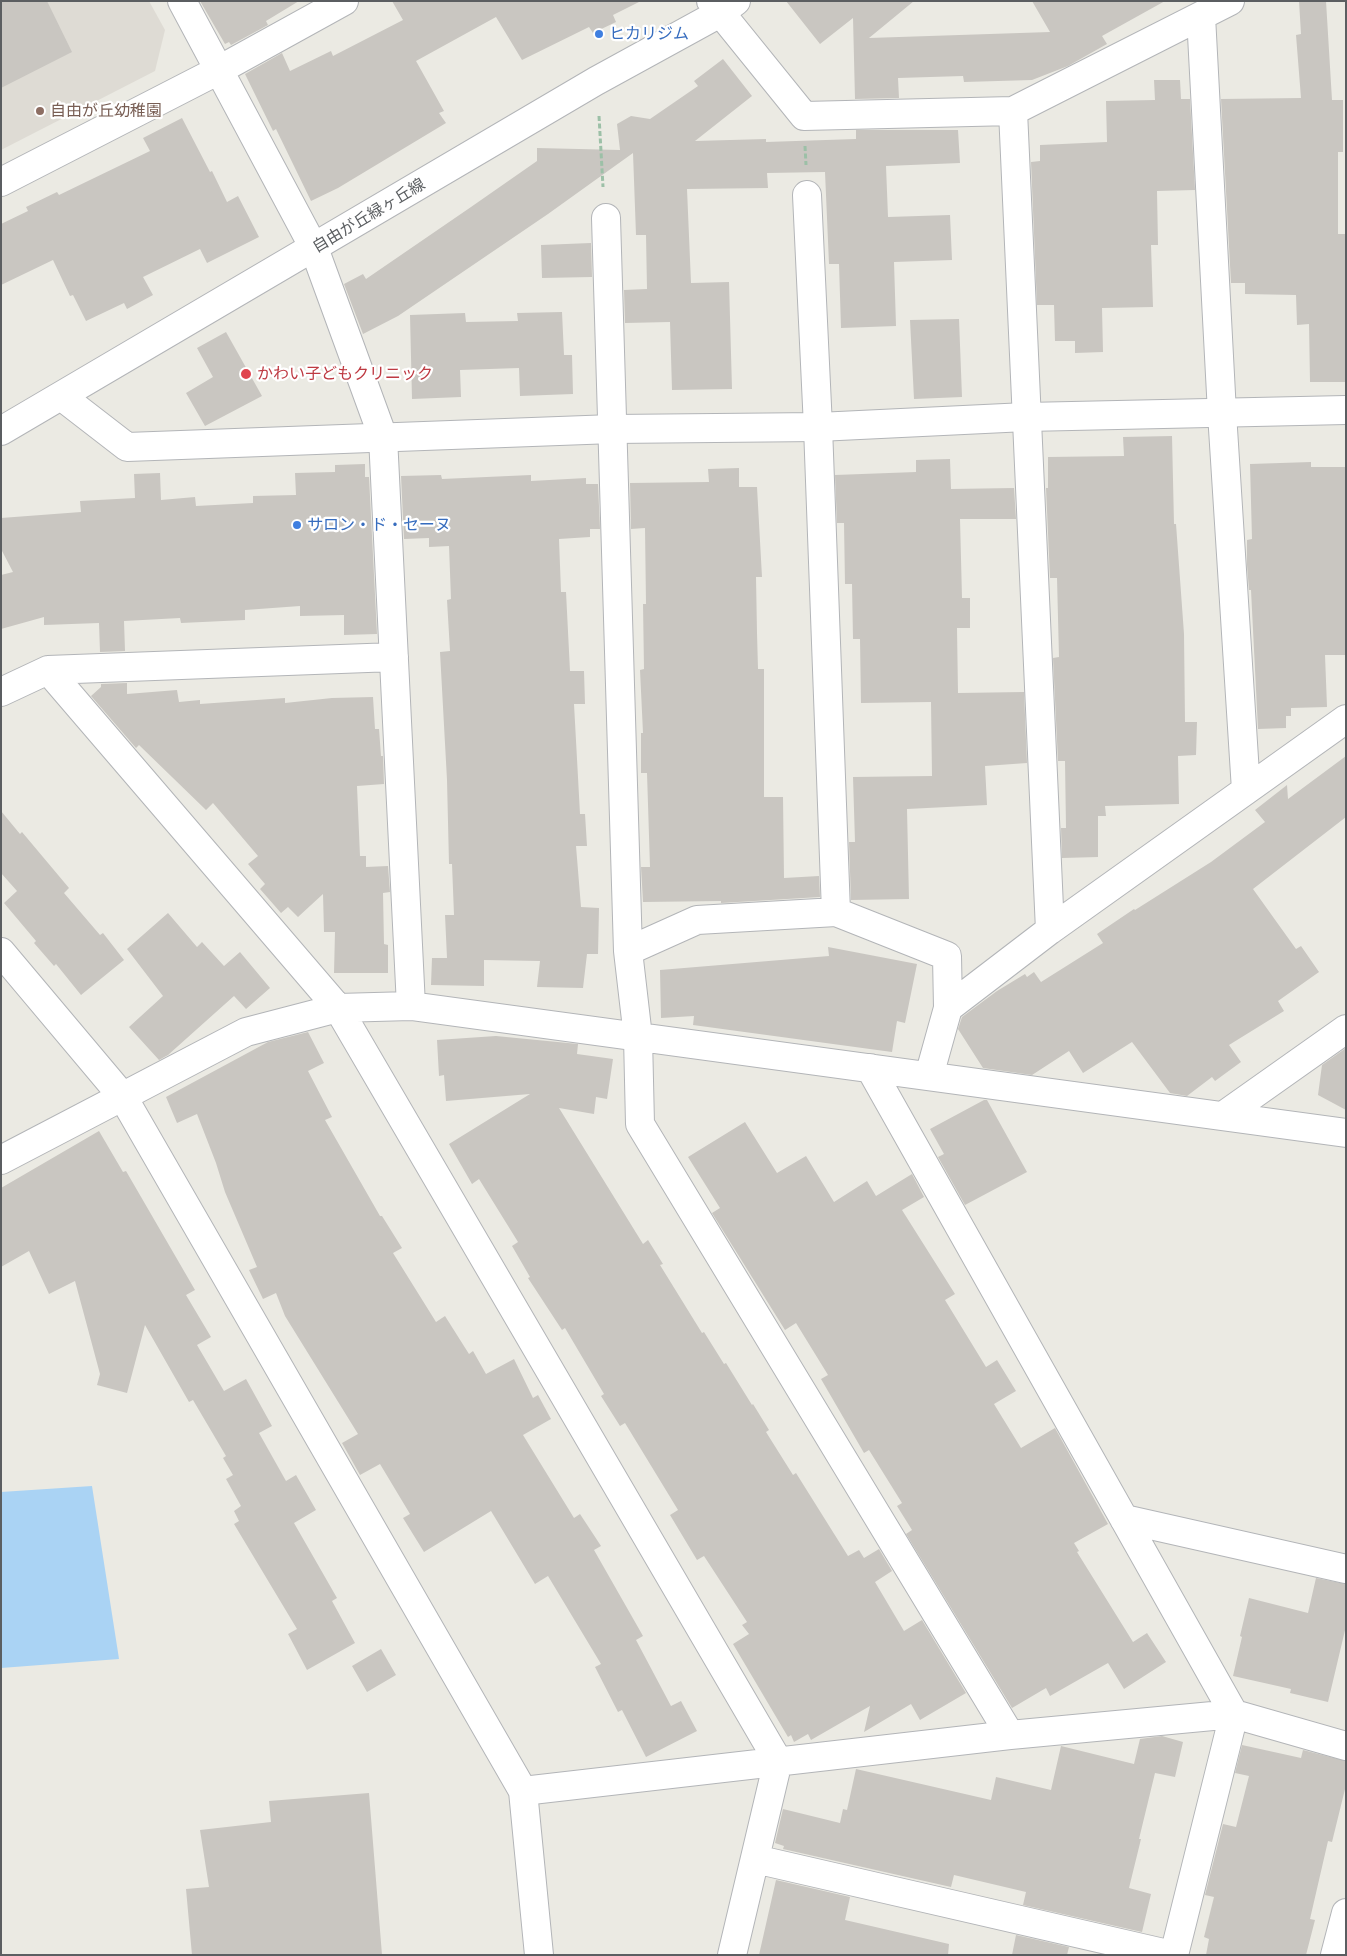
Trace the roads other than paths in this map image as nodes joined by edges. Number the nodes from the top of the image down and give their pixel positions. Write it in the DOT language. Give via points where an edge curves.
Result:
graph roads {
  1 [pos="182,1"];
  2 [pos="344,1"];
  3 [pos="1230,1"];
  4 [pos="722,5"];
  5 [pos="1201,16"];
  6 [pos="219,70"];
  7 [pos="1013,111"];
  8 [pos="1,182"];
  9 [pos="807,196"];
  10 [pos="606,218"];
  11 [pos="314,248"];
  12 [pos="61,396"];
  13 [pos="1346,410"];
  14 [pos="1222,413"];
  15 [pos="1026,417"];
  16 [pos="818,427"];
  17 [pos="613,429"];
  18 [pos="1,431"];
  19 [pos="383,438"];
  20 [pos="394,657"];
  21 [pos="48,670"];
  22 [pos="1,692"];
  23 [pos="1346,719"];
  24 [pos="1246,790"];
  25 [pos="836,912"];
  26 [pos="1050,930"];
  27 [pos="628,951"];
  28 [pos="1,952"];
  29 [pos="411,1006"];
  30 [pos="338,1008"];
  31 [pos="948,1008"];
  32 [pos="1346,1029"];
  33 [pos="638,1037"];
  34 [pos="870,1068"];
  35 [pos="929,1076"];
  36 [pos="123,1098"];
  37 [pos="1223,1116"];
  38 [pos="1346,1133"];
  39 [pos="1,1160"];
  40 [pos="1124,1519"];
  41 [pos="1346,1569"];
  42 [pos="1234,1714"];
  43 [pos="1010,1736"];
  44 [pos="1346,1746"];
  45 [pos="778,1761"];
  46 [pos="523,1791"];
  47 [pos="755,1859"];
  48 [pos="1346,1913"];
  49 [pos="539,1955"];
  50 [pos="732,1955"];
  51 [pos="1173,1955"];
  52 [pos="1335,1955"];
  1 -- 6 [label="street"];
  2 -- 6 [label="street"];
  3 -- 5 [label="street"];
  4 -- 7 [label="street" via="804,116"];
  4 -- 11 [label="street, 自由が丘緑ヶ丘線"];
  5 -- 7 [label="street"];
  5 -- 14 [label="street"];
  6 -- 8 [label="street"];
  6 -- 11 [label="street"];
  7 -- 15 [label="street"];
  9 -- 16 [label="street"];
  10 -- 17 [label="street"];
  11 -- 12 [label="street, 自由が丘緑ヶ丘線"];
  11 -- 19 [label="street"];
  12 -- 18 [label="street, 自由が丘緑ヶ丘線"];
  12 -- 19 [label="street" via="127,447"];
  13 -- 14 [label="street"];
  14 -- 15 [label="street"];
  14 -- 24 [label="street"];
  15 -- 16 [label="street"];
  15 -- 26 [label="street"];
  16 -- 17 [label="street"];
  16 -- 25 [label="street"];
  17 -- 19 [label="street"];
  17 -- 27 [label="street"];
  19 -- 20 [label="street"];
  20 -- 21 [label="street"];
  20 -- 29 [label="street"];
  21 -- 22 [label="street"];
  21 -- 30 [label="street"];
  23 -- 24 [label="street"];
  24 -- 26 [label="street"];
  25 -- 27 [label="street" via="697,920"];
  25 -- 31 [label="street" via="947,956"];
  26 -- 31 [label="street"];
  27 -- 33 [label="street"];
  28 -- 36 [label="street"];
  29 -- 30 [label="street"];
  29 -- 33 [label="street"];
  30 -- 36 [label="street" via="246,1032"];
  30 -- 45 [label="street"];
  31 -- 35 [label="street"];
  32 -- 37 [label="street"];
  33 -- 34 [label="street"];
  33 -- 43 [label="street" via="640,1124"];
  34 -- 35 [label="street"];
  34 -- 40 [label="street"];
  35 -- 37 [label="street"];
  36 -- 39 [label="street"];
  36 -- 46 [label="street"];
  37 -- 38 [label="street"];
  40 -- 41 [label="street"];
  40 -- 42 [label="street"];
  42 -- 43 [label="street"];
  42 -- 44 [label="street"];
  42 -- 51 [label="street"];
  43 -- 45 [label="street"];
  45 -- 46 [label="street"];
  45 -- 47 [label="street"];
  46 -- 49 [label="street"];
  47 -- 50 [label="street"];
  47 -- 51 [label="street"];
  48 -- 52 [label="street"];
}
